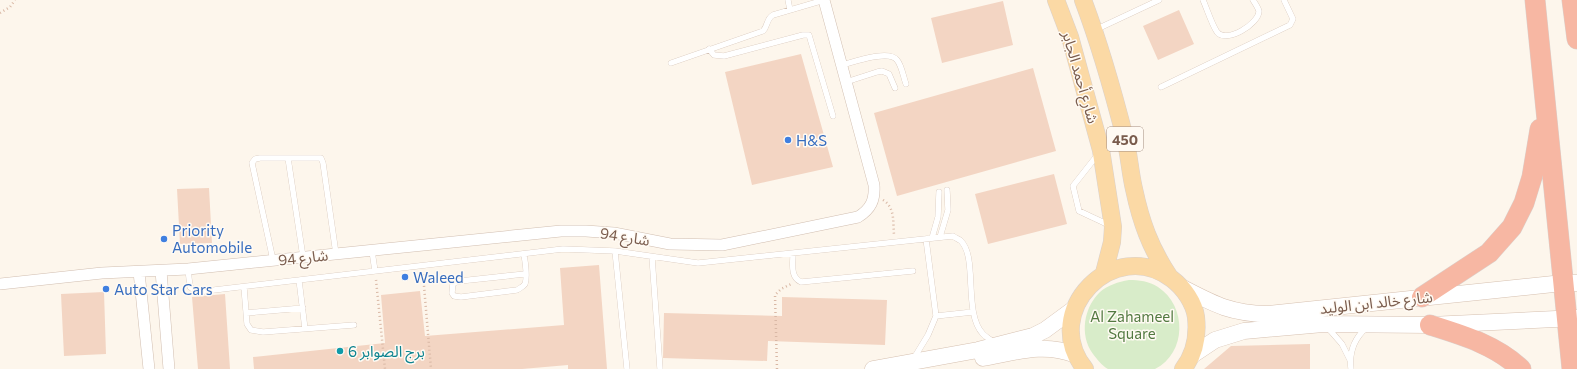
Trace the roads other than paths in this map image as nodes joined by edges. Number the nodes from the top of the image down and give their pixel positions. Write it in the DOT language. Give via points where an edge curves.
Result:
graph roads {
  1 [pos="788,0"];
  2 [pos="824,0"];
  3 [pos="1056,0"];
  4 [pos="1083,0"];
  5 [pos="1159,0"];
  6 [pos="1204,0"];
  7 [pos="1253,0"];
  8 [pos="1284,0"];
  9 [pos="1535,0"];
  10 [pos="1572,0"];
  11 [pos="790,10"];
  12 [pos="1095,30"];
  13 [pos="1577,39"];
  14 [pos="709,49"];
  15 [pos="671,62"];
  16 [pos="842,65"];
  17 [pos="846,82"];
  18 [pos="906,84"];
  19 [pos="1162,87"];
  20 [pos="895,88"];
  21 [pos="1544,102"];
  22 [pos="833,116"];
  23 [pos="1101,150"];
  24 [pos="288,158"];
  25 [pos="947,190"];
  26 [pos="1134,190"];
  27 [pos="940,192"];
  28 [pos="1110,198"];
  29 [pos="1113,227"];
  30 [pos="940,237"];
  31 [pos="929,238"];
  32 [pos="372,250"];
  33 [pos="615,251"];
  34 [pos="336,254"];
  35 [pos="524,254"];
  36 [pos="793,254"];
  37 [pos="302,257"];
  38 [pos="652,257"];
  39 [pos="273,260"];
  40 [pos="188,269"];
  41 [pos="160,271"];
  42 [pos="375,271"];
  43 [pos="913,271"];
  44 [pos="139,272"];
  45 [pos="525,274"];
  46 [pos="1104,274"];
  47 [pos="299,280"];
  48 [pos="1175,281"];
  49 [pos="1570,283"];
  50 [pos="0,284"];
  51 [pos="244,287"];
  52 [pos="1422,297"];
  53 [pos="302,308"];
  54 [pos="1075,308"];
  55 [pos="973,312"];
  56 [pos="246,313"];
  57 [pos="936,316"];
  58 [pos="1572,318"];
  59 [pos="1323,324"];
  60 [pos="354,325"];
  61 [pos="1370,325"];
  62 [pos="1430,325"];
  63 [pos="305,329"];
  64 [pos="998,344"];
  65 [pos="1350,360"];
  66 [pos="1081,362"];
  67 [pos="1187,363"];
  68 [pos="918,366"];
  69 [pos="149,369"];
  70 [pos="169,369"];
  71 [pos="627,369"];
  72 [pos="660,369"];
  73 [pos="873,369"];
  74 [pos="1351,369"];
  75 [pos="1521,369"];
  76 [pos="1572,369"];
  1 -- 11 [label="lane"];
  2 -- 11 [label="lane"];
  2 -- 16 [label="street"];
  3 -- 23 [label="main road, شارع أحمد الجابر / 450" via="1070,37"];
  4 -- 12 [label="main road, شارع أحمد الجابر / 450"];
  5 -- 12 [label="lane"];
  6 -- 7 [label="lane" via="1218,32 1224,36 1232,35 1258,17 1259,10"];
  8 -- 19 [label="lane" via="1293,20 1290,25"];
  9 -- 21 [label="highway"];
  10 -- 13 [label="highway"];
  11 -- 14 [label="lane" via="770,16 763,31"];
  12 -- 26 [label="main road, شارع أحمد الجابر / 450" via="1125,139"];
  14 -- 15 [label="lane"];
  14 -- 22 [label="lane" via="714,55 724,56 809,35"];
  16 -- 17 [label="street"];
  16 -- 18 [label="lane" via="891,55 897,60"];
  17 -- 20 [label="lane" via="882,71 891,76"];
  17 -- 32 [label="street, شارع 94" via="875,194 872,205 866,213 858,217 722,245 670,244 614,233 561,231"];
  21 -- 49 [label="highway"];
  21 -- 52 [label="highway" via="1532,177 1524,203 1512,227 1489,253"];
  23 -- 28 [label="main road, شارع أحمد الجابر / 450"];
  23 -- 29 [label="lane" via="1073,186 1078,211"];
  24 -- 34 [label="lane" via="320,158 323,163"];
  24 -- 37 [label="lane"];
  24 -- 39 [label="lane" via="255,159 252,163"];
  25 -- 30 [label="lane" via="948,210"];
  26 -- 28 [label="main road" via="1125,202 1119,203"];
  26 -- 48 [label="main road, شارع أحمد الجابر / 450" via="1155,256"];
  27 -- 31 [label="lane" via="939,211"];
  28 -- 29 [label="main road, شارع أحمد الجابر / 450"];
  29 -- 46 [label="main road, شارع أحمد الجابر / 450"];
  30 -- 31 [label="lane"];
  30 -- 55 [label="lane" via="953,236 960,240 966,249"];
  31 -- 36 [label="lane"];
  31 -- 57 [label="lane"];
  32 -- 34 [label="street, شارع 94"];
  32 -- 42 [label="lane"];
  33 -- 35 [label="lane" via="563,249"];
  33 -- 38 [label="lane"];
  33 -- 71 [label="lane"];
  34 -- 37 [label="street, شارع 94"];
  35 -- 42 [label="lane"];
  35 -- 45 [label="lane"];
  36 -- 38 [label="lane" via="698,263"];
  36 -- 43 [label="lane" via="794,276 801,282"];
  37 -- 39 [label="street, شارع 94"];
  38 -- 72 [label="lane"];
  39 -- 40 [label="street, شارع 94"];
  40 -- 41 [label="street, شارع 94"];
  40 -- 51 [label="lane" via="190,287 196,292"];
  41 -- 44 [label="street, شارع 94"];
  41 -- 70 [label="street"];
  42 -- 47 [label="lane"];
  44 -- 50 [label="street, شارع 94"];
  44 -- 69 [label="street"];
  45 -- 45 [label="lane" via="525,283 517,290 461,297 452,293 453,283 460,281"];
  46 -- 48 [label="main road" via="1116,268 1137,266 1156,270"];
  46 -- 54 [label="main road" via="1092,282"];
  47 -- 51 [label="lane"];
  47 -- 53 [label="lane"];
  48 -- 52 [label="main road, شارع خالد ابن الوليد" via="1216,305 1247,314"];
  48 -- 67 [label="main road, 450" via="1190,299 1195,313 1196,342"];
  49 -- 52 [label="main road, شارع خالد ابن الوليد"];
  49 -- 58 [label="highway"];
  51 -- 56 [label="lane"];
  53 -- 56 [label="lane"];
  53 -- 63 [label="lane"];
  54 -- 64 [label="main road" via="1033,336"];
  54 -- 66 [label="main road" via="1071,336"];
  55 -- 57 [label="lane"];
  55 -- 64 [label="lane" via="979,330"];
  56 -- 63 [label="lane" via="247,324 251,330 263,332"];
  57 -- 68 [label="lane"];
  58 -- 62 [label="main road, شارع خالد ابن الوليد"];
  58 -- 76 [label="highway"];
  59 -- 61 [label="main road, شارع خالد ابن الوليد"];
  59 -- 65 [label="lane" via="1337,337"];
  59 -- 67 [label="main road, شارع خالد ابن الوليد" via="1244,331 1215,340"];
  60 -- 63 [label="lane"];
  61 -- 62 [label="main road, شارع خالد ابن الوليد"];
  61 -- 65 [label="lane" via="1354,344"];
  62 -- 75 [label="highway" via="1466,336 1495,349"];
  64 -- 68 [label="main road"];
  65 -- 74 [label="lane"];
  66 -- 68 [label="main road" via="1064,350 1043,347"];
  68 -- 73 [label="main road"];
}
